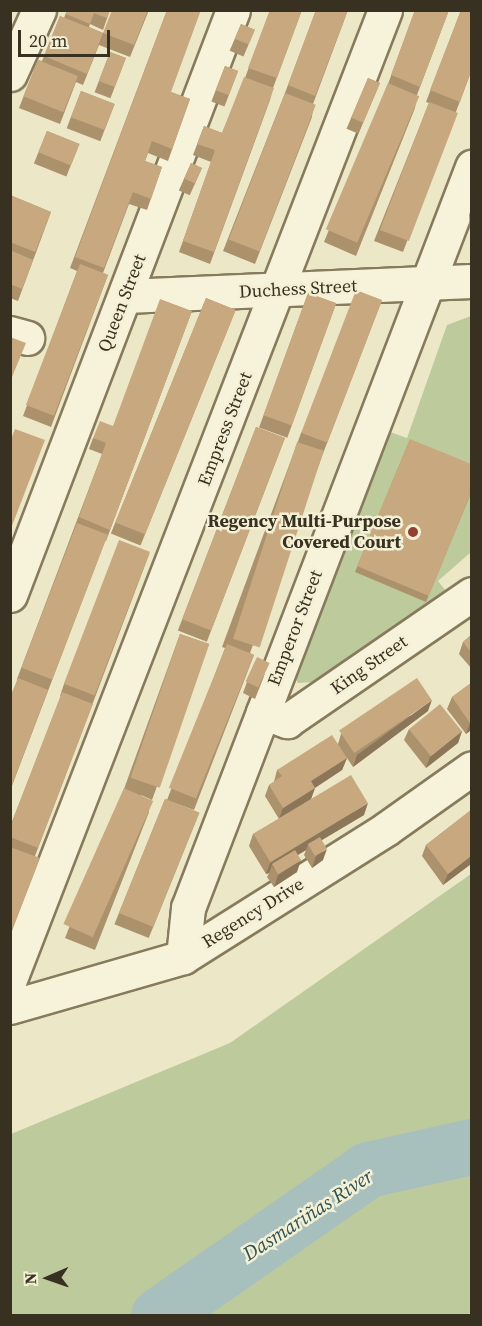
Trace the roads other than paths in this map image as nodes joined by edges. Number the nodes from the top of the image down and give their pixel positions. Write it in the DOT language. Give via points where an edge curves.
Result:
graph roads {
  1 [pos="39,10"];
  2 [pos="234,10"];
  3 [pos="385,10"];
  4 [pos="10,74"];
  5 [pos="471,167"];
  6 [pos="471,281"];
  7 [pos="429,283"];
  8 [pos="279,290"];
  9 [pos="125,296"];
  10 [pos="471,594"];
  11 [pos="10,595"];
  12 [pos="263,712"];
  13 [pos="471,768"];
  14 [pos="183,957"];
  15 [pos="10,980"];
  16 [pos="10,1007"];
  1 -- 4 [label="street"];
  2 -- 9 [label="street, Queen Street"];
  3 -- 8 [label="street, Empress Street"];
  5 -- 7 [label="street, Emperor Street"];
  6 -- 7 [label="street, Duchess Street"];
  7 -- 8 [label="street, Duchess Street"];
  7 -- 12 [label="street, Emperor Street"];
  8 -- 9 [label="street, Duchess Street"];
  8 -- 15 [label="street, Empress Street"];
  9 -- 11 [label="street, Queen Street"];
  10 -- 12 [label="street, King Street" via="287,721"];
  12 -- 14 [label="street, Emperor Street" via="188,908"];
  13 -- 14 [label="street, Regency Drive" via="386,829"];
  14 -- 16 [label="street, Regency Drive"];
}
